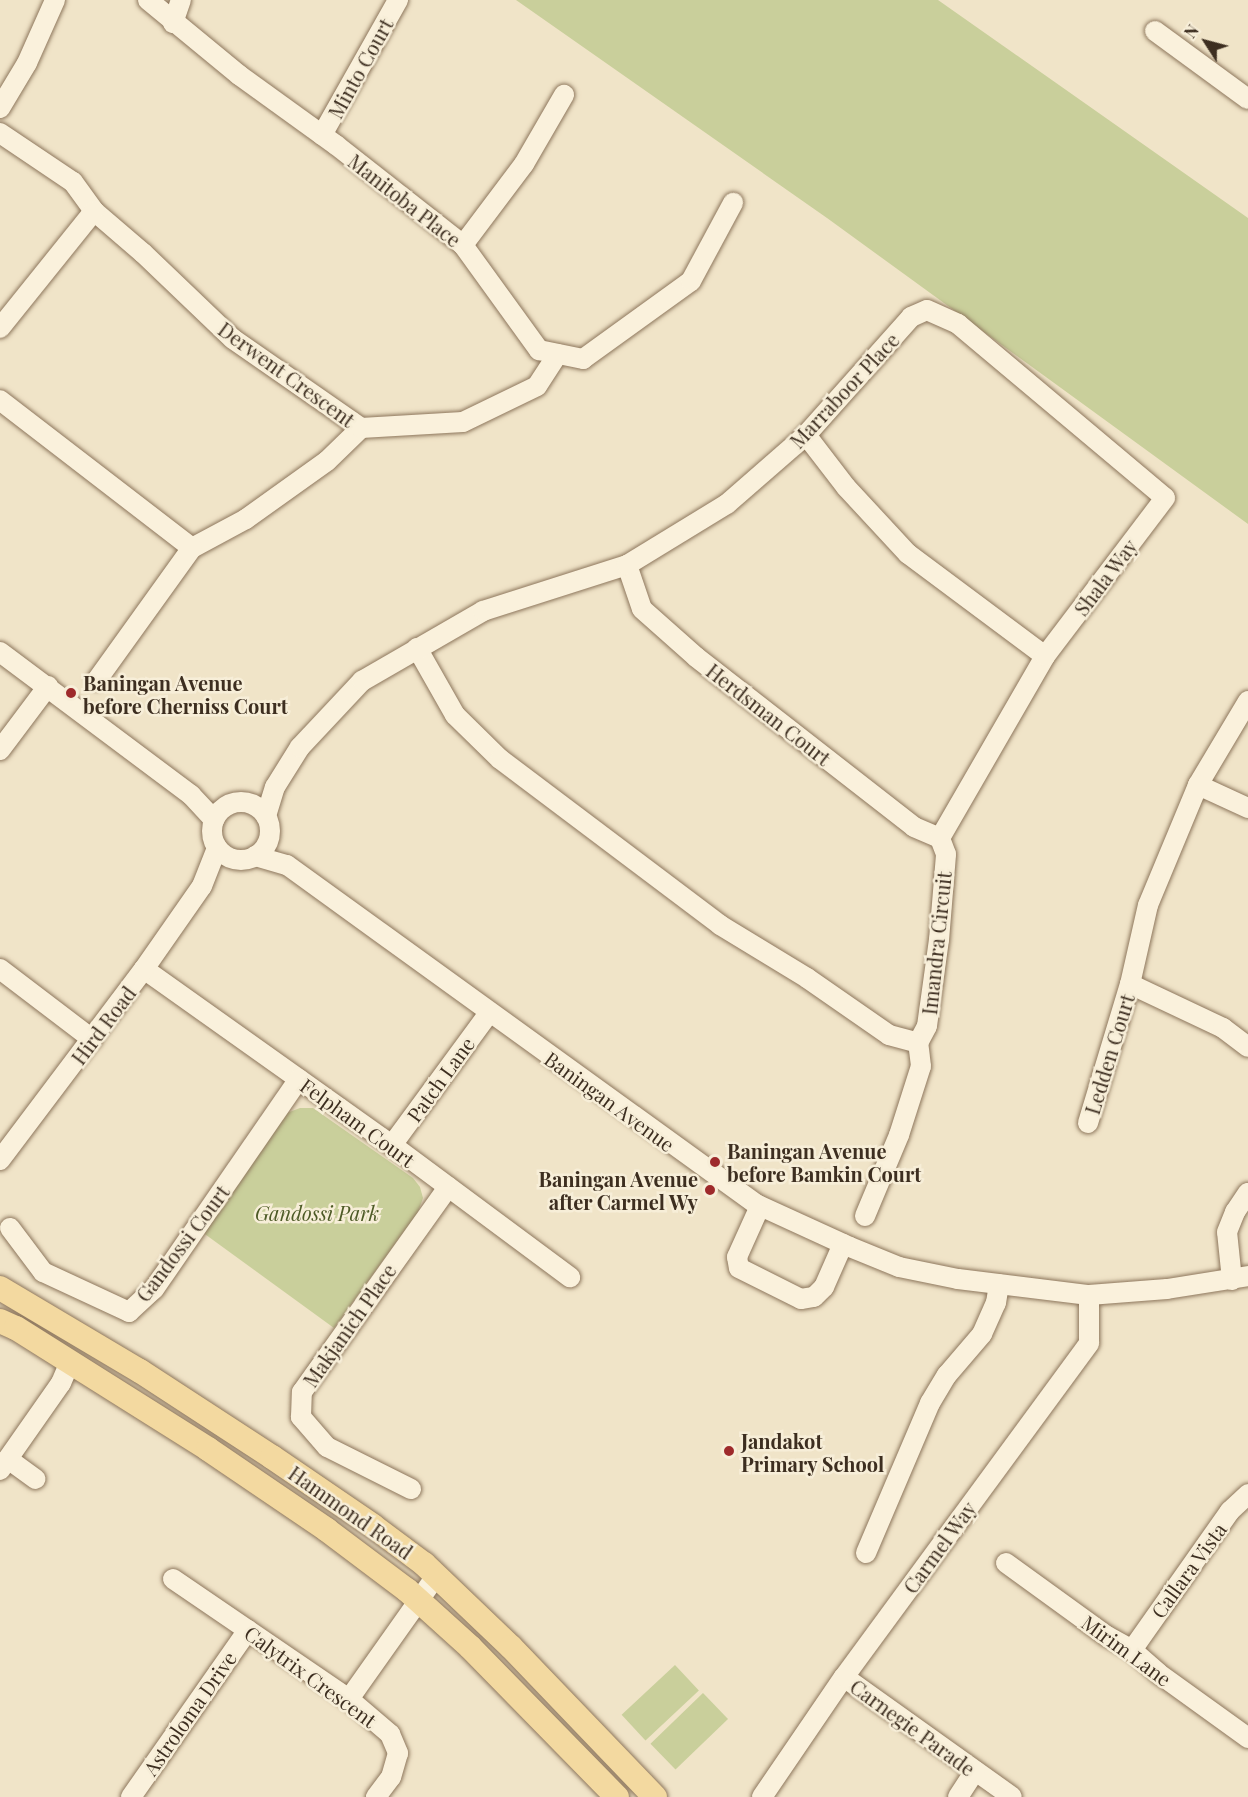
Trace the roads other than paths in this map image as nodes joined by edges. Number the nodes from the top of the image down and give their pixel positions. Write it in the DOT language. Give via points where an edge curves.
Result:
graph roads {
  1 [pos="55,0"];
  2 [pos="148,0"];
  3 [pos="181,0"];
  4 [pos="398,0"];
  5 [pos="173,23"];
  6 [pos="1155,31"];
  7 [pos="564,95"];
  8 [pos="1248,99"];
  9 [pos="0,108"];
  10 [pos="0,133"];
  11 [pos="322,135"];
  12 [pos="733,203"];
  13 [pos="94,211"];
  14 [pos="463,244"];
  15 [pos="0,328"];
  16 [pos="558,354"];
  17 [pos="0,400"];
  18 [pos="361,428"];
  19 [pos="806,435"];
  20 [pos="1165,498"];
  21 [pos="192,548"];
  22 [pos="627,565"];
  23 [pos="417,648"];
  24 [pos="0,652"];
  25 [pos="1045,656"];
  26 [pos="97,680"];
  27 [pos="48,686"];
  28 [pos="1248,701"];
  29 [pos="0,750"];
  30 [pos="1198,785"];
  31 [pos="274,787"];
  32 [pos="244,802"];
  33 [pos="1248,808"];
  34 [pos="220,813"];
  35 [pos="267,826"];
  36 [pos="940,838"];
  37 [pos="218,848"];
  38 [pos="255,856"];
  39 [pos="235,859"];
  40 [pos="287,865"];
  41 [pos="202,886"];
  42 [pos="0,969"];
  43 [pos="144,969"];
  44 [pos="1130,984"];
  45 [pos="489,1013"];
  46 [pos="93,1039"];
  47 [pos="918,1044"];
  48 [pos="1248,1047"];
  49 [pos="299,1079"];
  50 [pos="1088,1123"];
  51 [pos="392,1145"];
  52 [pos="0,1160"];
  53 [pos="448,1187"];
  54 [pos="1248,1193"];
  55 [pos="760,1206"];
  56 [pos="865,1216"];
  57 [pos="10,1228"];
  58 [pos="843,1244"];
  59 [pos="570,1277"];
  60 [pos="1240,1278"];
  61 [pos="999,1284"];
  62 [pos="0,1288"];
  63 [pos="1089,1295"];
  64 [pos="0,1321"];
  65 [pos="70,1362"];
  66 [pos="4,1465"];
  67 [pos="36,1479"];
  68 [pos="411,1489"];
  69 [pos="1248,1494"];
  70 [pos="866,1553"];
  71 [pos="1006,1563"];
  72 [pos="436,1576"];
  73 [pos="173,1579"];
  74 [pos="419,1600"];
  75 [pos="248,1630"];
  76 [pos="1132,1650"];
  77 [pos="844,1677"];
  78 [pos="349,1699"];
  79 [pos="1248,1738"];
  80 [pos="975,1771"];
  81 [pos="761,1795"];
  82 [pos="131,1797"];
  83 [pos="376,1797"];
  84 [pos="617,1797"];
  85 [pos="655,1797"];
  86 [pos="958,1797"];
  87 [pos="1012,1797"];
  1 -- 9 [label="street" via="27,63"];
  2 -- 5 [label="street, Manitoba Place"];
  3 -- 5 [label="street"];
  4 -- 11 [label="street, Minto Court"];
  5 -- 11 [label="street, Manitoba Place"];
  6 -- 8 [label="street"];
  7 -- 14 [label="street" via="524,164"];
  10 -- 13 [label="street, Derwent Crescent" via="73,182"];
  11 -- 14 [label="street, Manitoba Place"];
  12 -- 16 [label="street, Manitoba Place" via="691,281 583,359"];
  13 -- 15 [label="street"];
  13 -- 18 [label="street, Derwent Crescent" via="233,339"];
  14 -- 16 [label="street, Manitoba Place" via="539,350"];
  16 -- 18 [label="street" via="537,386 463,422"];
  17 -- 21 [label="street"];
  18 -- 21 [label="street, Derwent Crescent" via="327,461 246,519"];
  19 -- 20 [label="street, Marraboor Place" via="910,318 927,310 958,324"];
  19 -- 22 [label="street, Marraboor Place" via="727,504"];
  19 -- 25 [label="street" via="846,487 908,554"];
  20 -- 25 [label="street, Shala Way"];
  21 -- 26 [label="street"];
  22 -- 23 [label="street, Marraboor Place" via="483,611"];
  22 -- 36 [label="street, Herdsman Court" via="642,609 696,657 914,827"];
  23 -- 31 [label="street, Marraboor Place" via="362,681 300,747"];
  23 -- 47 [label="street, Imandra Circuit" via="455,715 500,759 720,925 807,978 889,1035"];
  24 -- 27 [label="street"];
  25 -- 36 [label="street"];
  27 -- 29 [label="street"];
  27 -- 34 [label="street"];
  28 -- 30 [label="street, Ledden Court"];
  30 -- 33 [label="street"];
  30 -- 44 [label="street, Ledden Court" via="1148,905"];
  31 -- 32 [label="street"];
  31 -- 35 [label="street, Marraboor Place"];
  32 -- 34 [label="street"];
  32 -- 35 [label="street" via="254,805"];
  34 -- 37 [label="street" via="213,839"];
  35 -- 38 [label="street" via="262,849"];
  35 -- 40 [label="street, Baningan Avenue"];
  36 -- 47 [label="street, Imandra Circuit" via="946,854 939,940 927,1026"];
  37 -- 39 [label="street"];
  37 -- 41 [label="street, Hird Road"];
  38 -- 39 [label="street"];
  38 -- 40 [label="street, Baningan Avenue"];
  39 -- 41 [label="street, Hird Road"];
  40 -- 45 [label="street, Baningan Avenue"];
  41 -- 43 [label="street, Hird Road"];
  42 -- 46 [label="street"];
  43 -- 46 [label="street, Hird Road"];
  43 -- 49 [label="street, Felpham Court"];
  44 -- 48 [label="street" via="1223,1028"];
  44 -- 50 [label="street, Ledden Court"];
  45 -- 51 [label="street, Patch Lane"];
  45 -- 55 [label="street, Baningan Avenue"];
  46 -- 52 [label="street, Hird Road"];
  47 -- 56 [label="street" via="921,1066 899,1135"];
  49 -- 51 [label="street, Felpham Court"];
  49 -- 57 [label="street, Gandossi Court" via="154,1289 129,1312 43,1272"];
  51 -- 53 [label="street, Felpham Court"];
  53 -- 59 [label="street, Felpham Court"];
  53 -- 68 [label="street, Makjanich Place" via="302,1392 301,1417 327,1447"];
  54 -- 60 [label="street" via="1227,1232"];
  55 -- 58 [label="street, Baningan Avenue"];
  55 -- 58 [label="street" via="737,1257 739,1268 801,1299 814,1297 824,1287"];
  58 -- 61 [label="street, Baningan Avenue" via="899,1267"];
  60 -- 63 [label="street, Baningan Avenue"];
  61 -- 63 [label="street, Baningan Avenue"];
  61 -- 70 [label="street" via="996,1303 982,1334 947,1375 930,1403"];
  62 -- 72 [label="main road, Hammond Road" via="272,1456 374,1526"];
  63 -- 77 [label="street, Carmel Way" via="1089,1343"];
  64 -- 65 [label="main road, Hammond Road"];
  65 -- 66 [label="street" via="61,1383"];
  65 -- 74 [label="main road, Hammond Road" via="248,1476"];
  66 -- 67 [label="street"];
  69 -- 76 [label="street, Callara Vista" via="1230,1511"];
  71 -- 76 [label="street, Mirim Lane"];
  72 -- 74 [label="street"];
  72 -- 85 [label="main road, Hammond Road" via="511,1647"];
  73 -- 75 [label="street, Calytrix Crescent"];
  74 -- 78 [label="street"];
  74 -- 84 [label="main road, Hammond Road"];
  75 -- 78 [label="street, Calytrix Crescent"];
  75 -- 82 [label="street, Astroloma Drive"];
  76 -- 79 [label="street, Mirim Lane"];
  77 -- 80 [label="street, Carnegie Parade"];
  77 -- 81 [label="street, Carmel Way"];
  78 -- 83 [label="street, Calytrix Crescent" via="390,1734 398,1753 391,1777"];
  80 -- 86 [label="street"];
  80 -- 87 [label="street, Carnegie Parade"];
}
